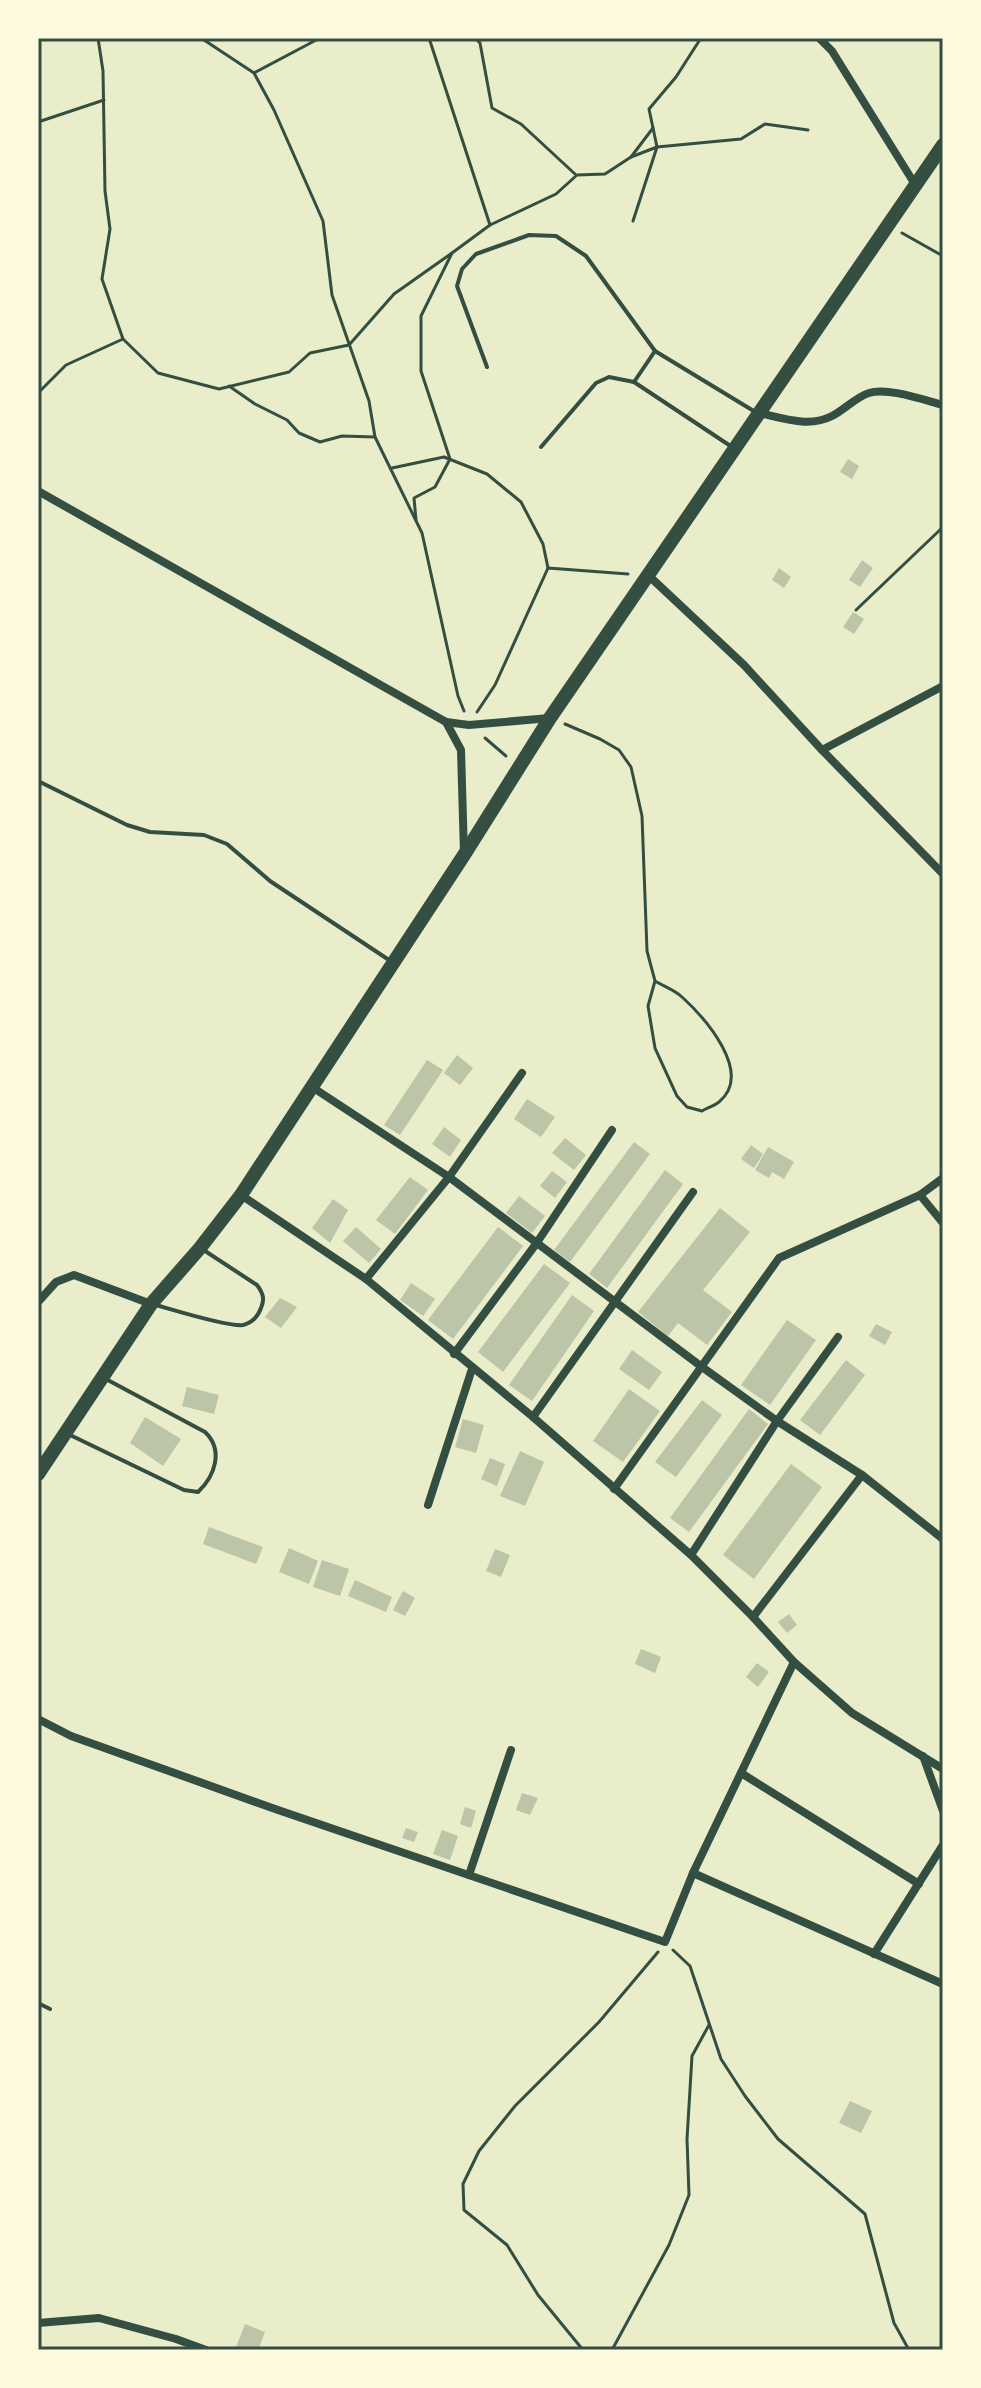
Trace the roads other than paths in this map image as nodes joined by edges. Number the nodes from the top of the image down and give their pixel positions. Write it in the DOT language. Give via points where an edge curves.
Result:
graph roads {
  1 [pos="819,38"];
  2 [pos="943,145"];
  3 [pos="916,186"];
  4 [pos="655,351"];
  5 [pos="487,367"];
  6 [pos="634,382"];
  7 [pos="943,405"];
  8 [pos="758,413"];
  9 [pos="541,447"];
  10 [pos="735,448"];
  11 [pos="38,491"];
  12 [pos="648,575"];
  13 [pos="943,686"];
  14 [pos="550,718"];
  15 [pos="446,722"];
  16 [pos="822,750"];
  17 [pos="38,781"];
  18 [pos="464,855"];
  19 [pos="943,874"];
  20 [pos="394,963"];
  21 [pos="522,1073"];
  22 [pos="312,1087"];
  23 [pos="612,1130"];
  24 [pos="449,1177"];
  25 [pos="943,1178"];
  26 [pos="693,1192"];
  27 [pos="241,1195"];
  28 [pos="920,1195"];
  29 [pos="943,1223"];
  30 [pos="536,1244"];
  31 [pos="200,1248"];
  32 [pos="366,1279"];
  33 [pos="615,1300"];
  34 [pos="38,1302"];
  35 [pos="151,1304"];
  36 [pos="838,1337"];
  37 [pos="454,1354"];
  38 [pos="702,1367"];
  39 [pos="472,1369"];
  40 [pos="103,1377"];
  41 [pos="533,1417"];
  42 [pos="777,1421"];
  43 [pos="66,1433"];
  44 [pos="38,1474"];
  45 [pos="862,1475"];
  46 [pos="614,1489"];
  47 [pos="428,1505"];
  48 [pos="943,1539"];
  49 [pos="691,1555"];
  50 [pos="753,1617"];
  51 [pos="794,1662"];
  52 [pos="38,1719"];
  53 [pos="511,1750"];
  54 [pos="923,1755"];
  55 [pos="943,1769"];
  56 [pos="741,1773"];
  57 [pos="943,1811"];
  58 [pos="943,1845"];
  59 [pos="693,1873"];
  60 [pos="469,1875"];
  61 [pos="919,1884"];
  62 [pos="874,1954"];
  63 [pos="943,1984"];
  64 [pos="38,2003"];
  65 [pos="50,2009"];
  66 [pos="38,2323"];
  67 [pos="206,2350"];
  1 -- 3 [label="street"];
  2 -- 3 [label="highway"];
  3 -- 8 [label="highway"];
  4 -- 5 [label="lane" via="586,256 556,236 529,235 476,254 462,269 457,286"];
  4 -- 6 [label="lane"];
  4 -- 8 [label="lane"];
  6 -- 9 [label="lane" via="609,377 596,383"];
  6 -- 10 [label="lane"];
  7 -- 8 [label="street" via="884,391 868,393 820,421"];
  8 -- 10 [label="highway"];
  10 -- 12 [label="highway"];
  11 -- 15 [label="street"];
  12 -- 14 [label="highway"];
  12 -- 16 [label="street" via="744,665"];
  13 -- 16 [label="street"];
  14 -- 15 [label="street"];
  14 -- 18 [label="highway"];
  15 -- 18 [label="street" via="461,750"];
  16 -- 19 [label="street"];
  17 -- 20 [label="lane" via="127,825 204,835 227,844 270,881"];
  18 -- 20 [label="highway"];
  20 -- 22 [label="highway"];
  21 -- 24 [label="street"];
  22 -- 24 [label="street"];
  22 -- 27 [label="highway"];
  23 -- 30 [label="street"];
  24 -- 30 [label="street"];
  24 -- 32 [label="street"];
  25 -- 28 [label="street"];
  26 -- 33 [label="street"];
  27 -- 31 [label="highway"];
  27 -- 32 [label="street"];
  28 -- 29 [label="street"];
  28 -- 38 [label="street" via="779,1258"];
  30 -- 33 [label="street"];
  30 -- 37 [label="street"];
  31 -- 35 [label="highway"];
  31 -- 35 [label="lane" via="257,1285 263,1293 257,1318 245,1325 232,1324"];
  32 -- 37 [label="street"];
  33 -- 38 [label="street"];
  33 -- 41 [label="street"];
  34 -- 35 [label="street" via="56,1282 74,1275"];
  35 -- 40 [label="highway"];
  36 -- 42 [label="street"];
  37 -- 39 [label="street"];
  38 -- 42 [label="street"];
  38 -- 46 [label="street"];
  39 -- 41 [label="street"];
  39 -- 47 [label="street"];
  40 -- 43 [label="highway"];
  40 -- 43 [label="lane" via="205,1432 217,1453 209,1481 198,1492 184,1490"];
  41 -- 46 [label="street"];
  42 -- 45 [label="street"];
  42 -- 49 [label="street"];
  43 -- 44 [label="highway"];
  45 -- 48 [label="street"];
  45 -- 50 [label="street"];
  46 -- 49 [label="street"];
  49 -- 50 [label="street"];
  50 -- 51 [label="street"];
  51 -- 54 [label="street" via="852,1713"];
  51 -- 56 [label="street"];
  52 -- 60 [label="street" via="71,1736"];
  53 -- 60 [label="street"];
  54 -- 55 [label="street"];
  54 -- 57 [label="street"];
  56 -- 59 [label="street"];
  56 -- 61 [label="street"];
  58 -- 61 [label="street"];
  59 -- 60 [label="street" via="665,1942"];
  59 -- 62 [label="street"];
  61 -- 62 [label="street"];
  62 -- 63 [label="street"];
  64 -- 65 [label="lane"];
  66 -- 67 [label="street" via="99,2318"];
}
